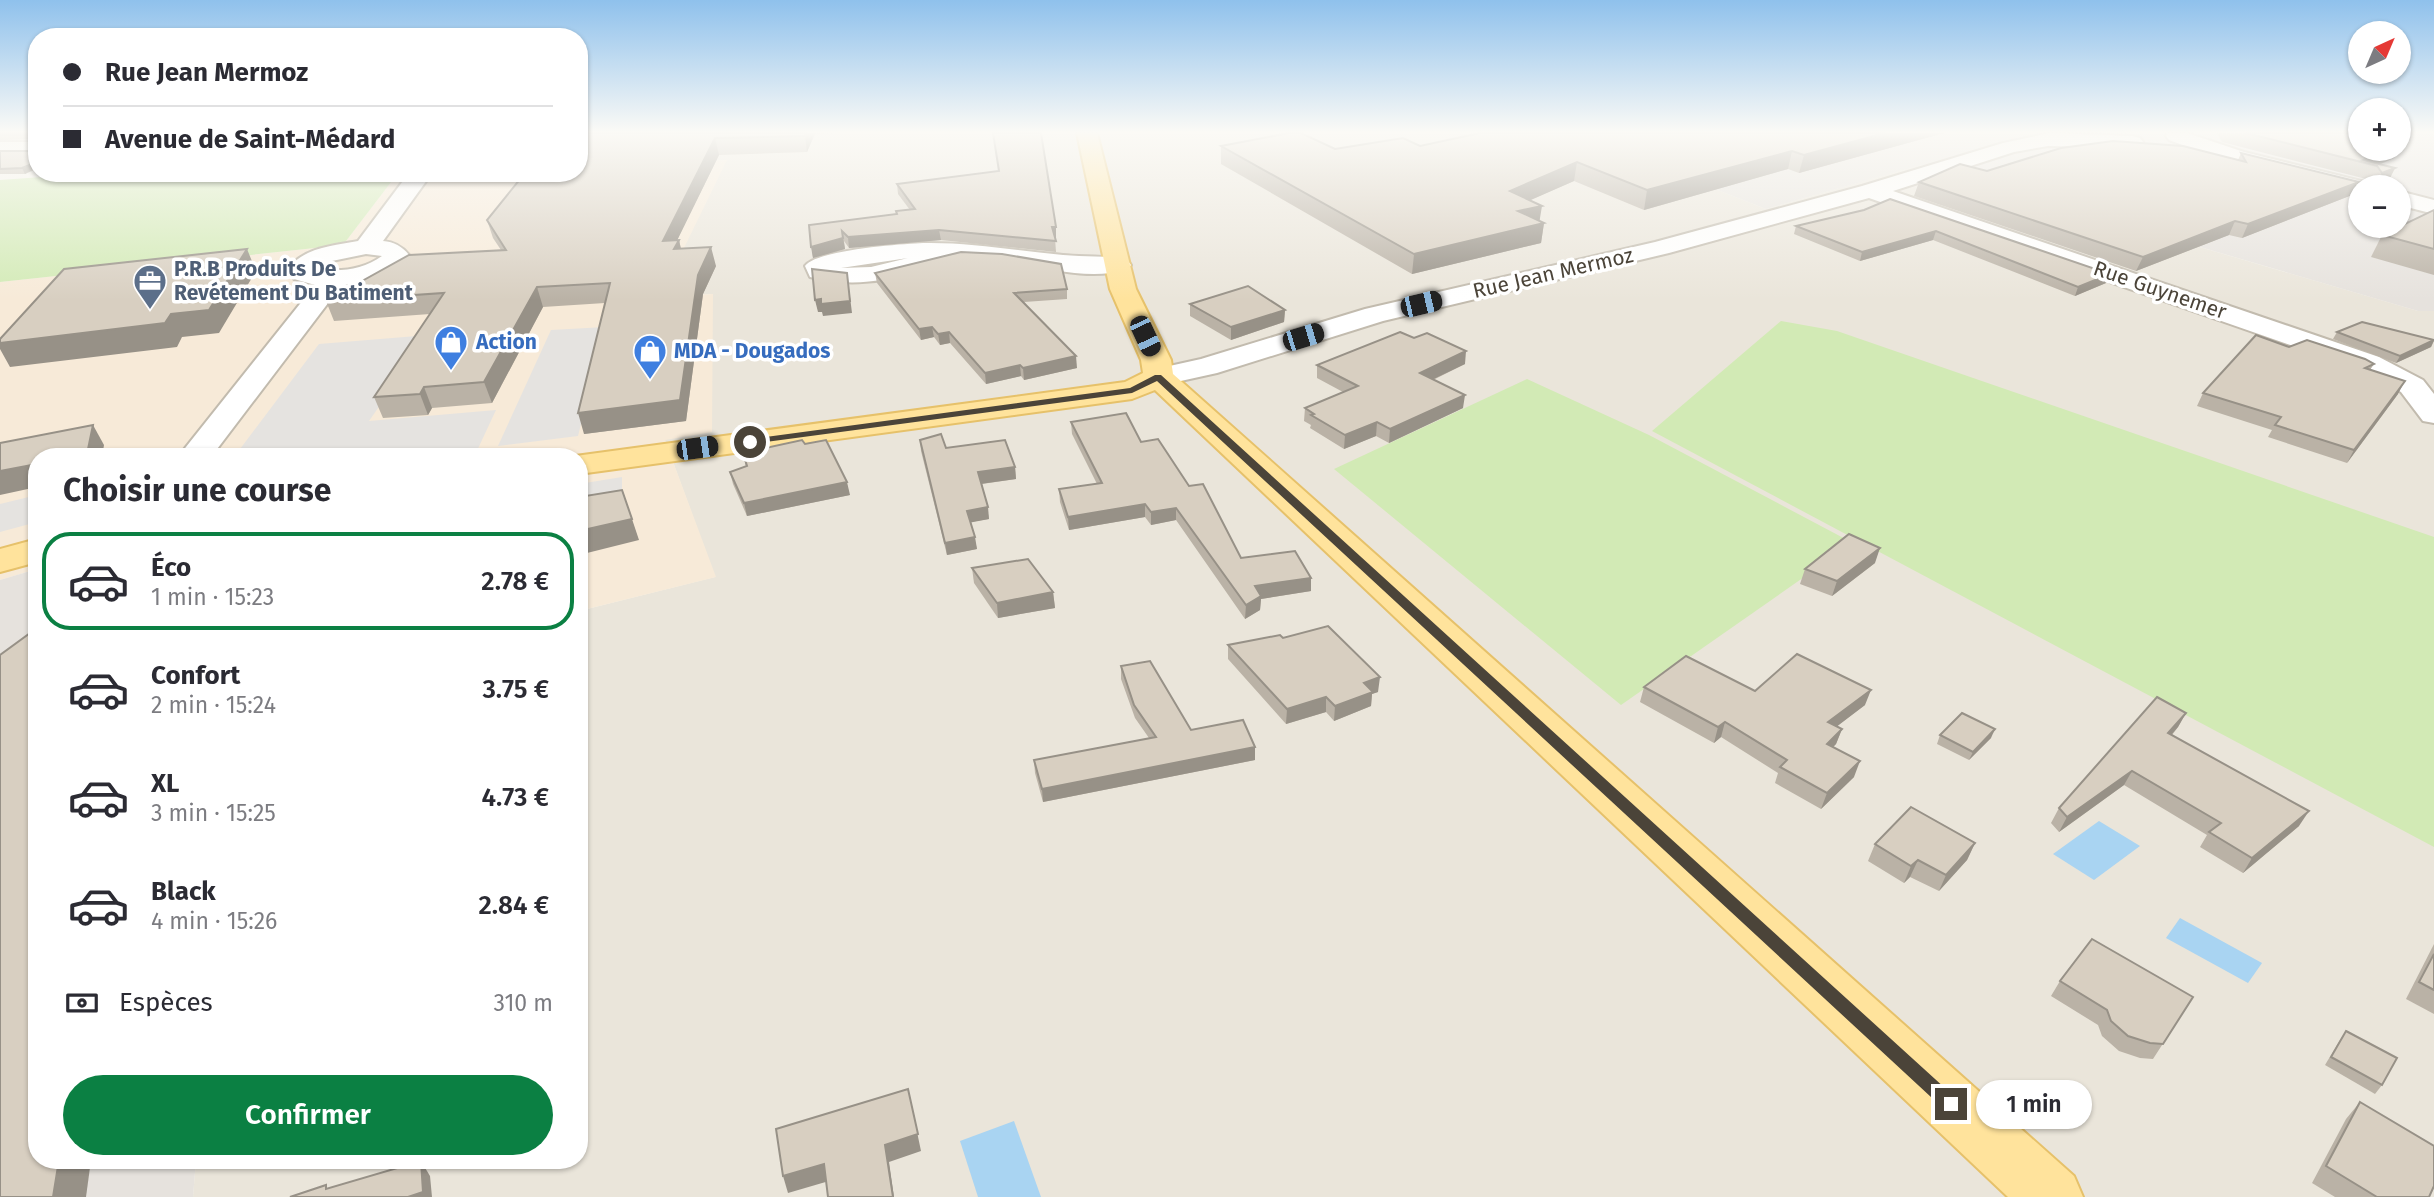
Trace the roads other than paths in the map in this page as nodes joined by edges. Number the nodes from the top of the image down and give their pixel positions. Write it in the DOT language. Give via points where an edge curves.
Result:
graph roads {
  1 [pos="409,189"];
  2 [pos="1100,189"];
  3 [pos="1877,189"];
  4 [pos="1870,191"];
  5 [pos="2411,201"];
  6 [pos="2434,206"];
  7 [pos="956,252"];
  8 [pos="1118,265"];
  9 [pos="1158,377"];
  10 [pos="2434,414"];
  11 [pos="201,448"];
  12 [pos="588,463"];
  13 [pos="28,553"];
  14 [pos="0,561"];
  15 [pos="2052,1197"];
  1 -- 11 [label="street" via="366,247 319,256 301,270 312,278 333,279"];
  2 -- 8 [label="main road"];
  3 -- 4 [label="street, Rue Jean Mermoz"];
  4 -- 9 [label="street, Rue Jean Mermoz" via="1375,315 1207,367"];
  4 -- 10 [label="street, Rue Guynemer" via="2369,363 2412,386"];
  5 -- 6 [label="street"];
  7 -- 8 [label="street"];
  8 -- 9 [label="main road" via="1123,289 1156,360"];
  9 -- 12 [label="main road, Rue Jean Mermoz" via="1132,390"];
  9 -- 15 [label="main road"];
  13 -- 14 [label="main road"];
}
